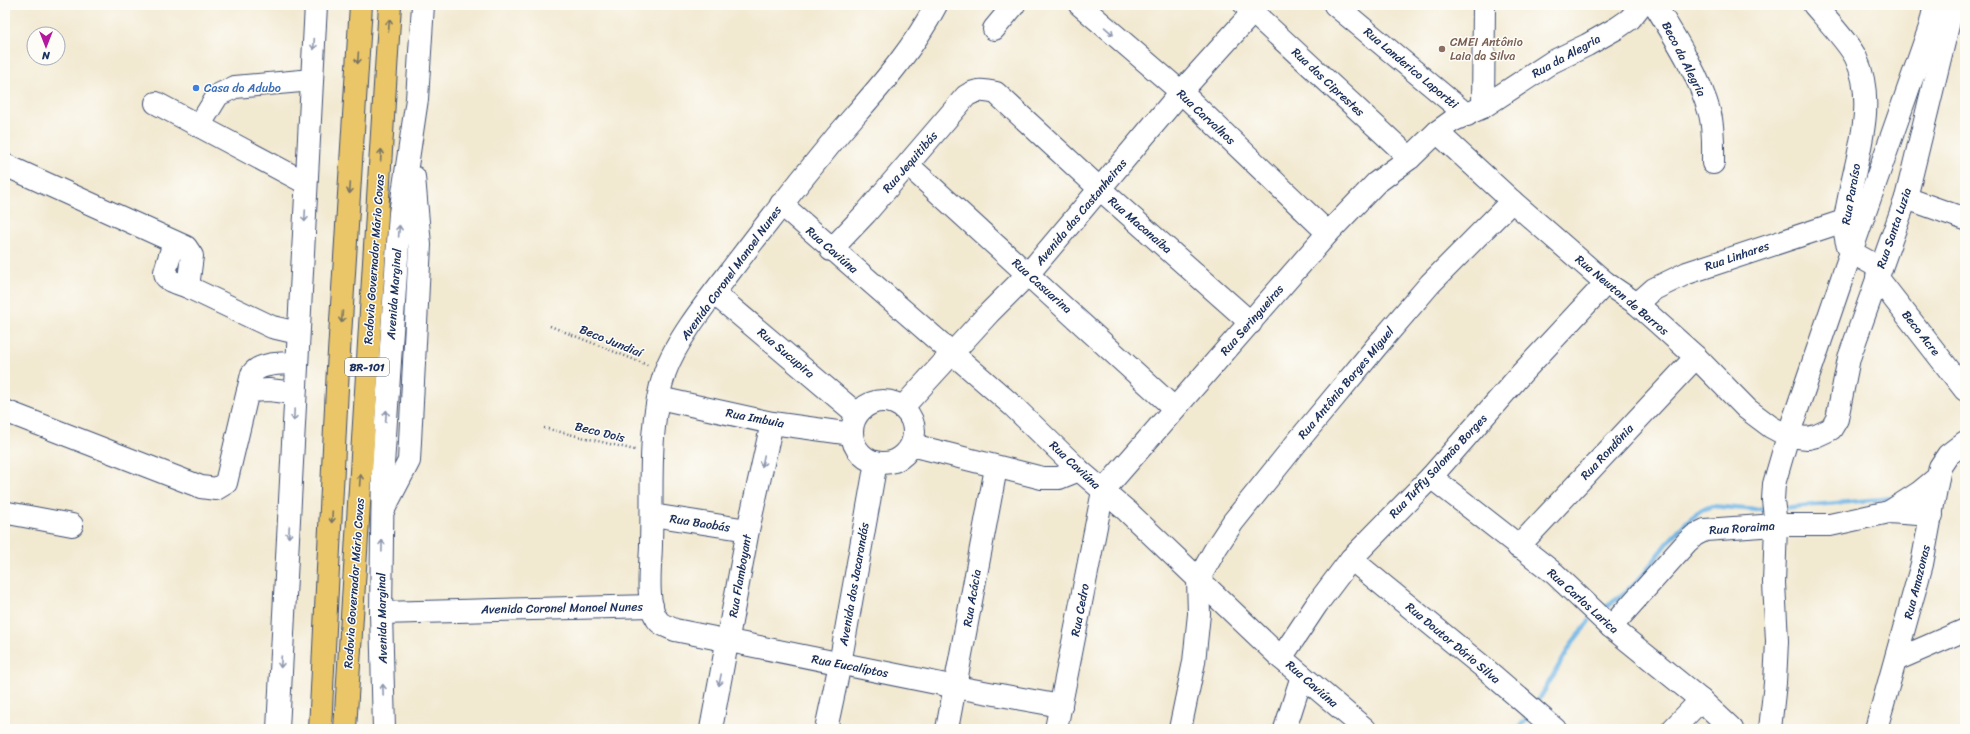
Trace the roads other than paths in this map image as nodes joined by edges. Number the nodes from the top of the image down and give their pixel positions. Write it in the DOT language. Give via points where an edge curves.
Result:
graph roads {
  1 [pos="316,5"];
  2 [pos="361,5"];
  3 [pos="390,5"];
  4 [pos="423,5"];
  5 [pos="936,5"];
  6 [pos="1014,5"];
  7 [pos="1080,5"];
  8 [pos="1336,5"];
  9 [pos="1484,5"];
  10 [pos="1641,5"];
  11 [pos="1655,5"];
  12 [pos="1814,5"];
  13 [pos="1949,7"];
  14 [pos="1249,8"];
  15 [pos="994,29"];
  16 [pos="312,80"];
  17 [pos="1181,92"];
  18 [pos="996,93"];
  19 [pos="156,103"];
  20 [pos="1475,111"];
  21 [pos="199,126"];
  22 [pos="1437,132"];
  23 [pos="1410,158"];
  24 [pos="1713,163"];
  25 [pos="5,165"];
  26 [pos="908,165"];
  27 [pos="306,183"];
  28 [pos="1100,189"];
  29 [pos="1906,198"];
  30 [pos="1512,201"];
  31 [pos="781,204"];
  32 [pos="1965,219"];
  33 [pos="1844,221"];
  34 [pos="1328,233"];
  35 [pos="831,250"];
  36 [pos="1851,252"];
  37 [pos="1879,272"];
  38 [pos="1029,274"];
  39 [pos="1606,282"];
  40 [pos="714,293"];
  41 [pos="1637,304"];
  42 [pos="1251,323"];
  43 [pos="298,333"];
  44 [pos="953,354"];
  45 [pos="1696,357"];
  46 [pos="296,363"];
  47 [pos="248,390"];
  48 [pos="1965,390"];
  49 [pos="295,393"];
  50 [pos="659,398"];
  51 [pos="903,407"];
  52 [pos="1174,408"];
  53 [pos="5,411"];
  54 [pos="772,423"];
  55 [pos="854,424"];
  56 [pos="1788,436"];
  57 [pos="1816,436"];
  58 [pos="1965,442"];
  59 [pos="912,445"];
  60 [pos="876,462"];
  61 [pos="996,468"];
  62 [pos="1079,470"];
  63 [pos="1431,477"];
  64 [pos="1937,478"];
  65 [pos="1103,491"];
  66 [pos="1889,512"];
  67 [pos="5,514"];
  68 [pos="1774,514"];
  69 [pos="652,515"];
  70 [pos="1932,515"];
  71 [pos="72,525"];
  72 [pos="748,530"];
  73 [pos="1518,546"];
  74 [pos="1350,559"];
  75 [pos="1198,580"];
  76 [pos="652,606"];
  77 [pos="380,613"];
  78 [pos="1611,627"];
  79 [pos="1965,630"];
  80 [pos="728,642"];
  81 [pos="350,650"];
  82 [pos="1281,658"];
  83 [pos="1896,660"];
  84 [pos="840,664"];
  85 [pos="1302,676"];
  86 [pos="956,687"];
  87 [pos="1701,700"];
  88 [pos="1061,706"];
  89 [pos="278,729"];
  90 [pos="320,729"];
  91 [pos="345,729"];
  92 [pos="358,729"];
  93 [pos="384,729"];
  94 [pos="711,729"];
  95 [pos="826,729"];
  96 [pos="947,729"];
  97 [pos="1056,729"];
  98 [pos="1180,729"];
  99 [pos="1285,729"];
  100 [pos="1365,729"];
  101 [pos="1555,729"];
  102 [pos="1673,729"];
  103 [pos="1732,729"];
  104 [pos="1770,729"];
  105 [pos="1876,729"];
  1 -- 16 [label="street, one-way"];
  2 -- 90 [label="main road, Rodovia Governador Mário Covas / BR-101, one-way"];
  81 -- 3 [label="main road, Rodovia Governador Mário Covas / BR-101, one-way"];
  77 -- 4 [label="street, Avenida Marginal, one-way" via="383,465 398,236 417,99"];
  5 -- 31 [label="street, Avenida Coronel Manoel Nunes" via="913,44"];
  6 -- 15 [label="street"];
  7 -- 17 [label="street, Rua Carvalhos, one-way"];
  8 -- 20 [label="street, Rua Landerico Laportti"];
  9 -- 20 [label="street"];
  10 -- 20 [label="street, Rua da Alegria" via="1630,19 1617,28 1552,62"];
  11 -- 24 [label="street, Beco da Alegria" via="1688,61 1703,95 1710,116"];
  12 -- 33 [label="street, Rua Paraíso" via="1855,57 1866,100 1865,122"];
  13 -- 29 [label="street, Rua Santa Luzia"];
  13 -- 36 [label="street" via="1930,27"];
  14 -- 17 [label="street, Avenida das Castanheiras"];
  14 -- 23 [label="street, Rua dos Ciprestes"];
  16 -- 21 [label="street" via="235,86 218,95"];
  16 -- 27 [label="street"];
  17 -- 28 [label="street, Avenida das Castanheiras"];
  17 -- 34 [label="street, Rua Carvalhos"];
  18 -- 26 [label="street, Rua Jequitibás" via="982,89 966,96"];
  18 -- 28 [label="street, Rua Macanaíba"];
  19 -- 21 [label="street"];
  20 -- 22 [label="street, Rua da Alegria" via="1452,121"];
  21 -- 27 [label="street"];
  22 -- 23 [label="street, Rua Seringueiras"];
  22 -- 30 [label="street, Rua Newton de Barros"];
  23 -- 34 [label="street, Rua Seringueiras" via="1376,183"];
  25 -- 43 [label="street" via="174,242 165,272 171,281 272,327"];
  26 -- 35 [label="street, Rua Jequitibás"];
  26 -- 38 [label="street, Rua Casuarina"];
  27 -- 43 [label="street, one-way"];
  28 -- 38 [label="street, Avenida das Castanheiras"];
  28 -- 42 [label="street, Rua Macanaíba"];
  29 -- 32 [label="street"];
  29 -- 37 [label="street, Rua Santa Luzia"];
  30 -- 39 [label="street, Rua Newton de Barros"];
  30 -- 75 [label="street, Rua Antônio Borges Miguel" via="1430,284 1298,441 1233,522"];
  31 -- 35 [label="street, Rua Caviúna"];
  31 -- 40 [label="street, Avenida Coronel Manoel Nunes"];
  33 -- 36 [label="street, Rua Paraíso" via="1845,239"];
  33 -- 41 [label="street, Rua Linhares" via="1687,273 1654,289"];
  34 -- 42 [label="street, Rua Seringueiras"];
  35 -- 44 [label="street, Rua Caviúna"];
  36 -- 37 [label="street"];
  36 -- 56 [label="street"];
  37 -- 48 [label="street, Beco Acre"];
  37 -- 57 [label="street, Rua Santa Luzia" via="1850,358 1837,419 1831,429"];
  38 -- 44 [label="street, Avenida das Castanheiras" via="989,313"];
  38 -- 52 [label="street, Rua Casuarina"];
  39 -- 41 [label="street, Rua Newton de Barros"];
  39 -- 63 [label="street, Rua Tuffy Salomão Borges"];
  40 -- 50 [label="street, Avenida Coronel Manoel Nunes" via="676,349 665,372"];
  40 -- 55 [label="street, Rua Sucupira"];
  41 -- 45 [label="street, Rua Newton de Barros"];
  42 -- 52 [label="street, Rua Seringueiras"];
  43 -- 46 [label="street"];
  44 -- 51 [label="street, Avenida das Castanheiras"];
  44 -- 62 [label="street, Rua Caviúna" via="1013,406"];
  45 -- 56 [label="street, Rua Newton de Barros" via="1747,409"];
  45 -- 73 [label="street, Rua Rondônia"];
  46 -- 47 [label="street" via="266,365 254,370"];
  46 -- 49 [label="street"];
  47 -- 49 [label="street"];
  47 -- 53 [label="street" via="226,483 216,489 201,487"];
  49 -- 89 [label="street, one-way"];
  50 -- 54 [label="street, Rua Imbuia"];
  50 -- 69 [label="street, Avenida Coronel Manoel Nunes" via="652,454"];
  51 -- 55 [label="street" via="884,400 874,402 864,407"];
  51 -- 59 [label="street" via="914,424 915,435"];
  52 -- 65 [label="street, Rua Seringueiras"];
  54 -- 55 [label="street, Rua Imbuia"];
  54 -- 72 [label="street, Rua Flamboyant, one-way"];
  55 -- 60 [label="street" via="854,443 859,452 866,459"];
  56 -- 57 [label="street, Rua Newton de Barros"];
  56 -- 68 [label="street" via="1774,484"];
  58 -- 64 [label="street, Rua Amazonas" via="1948,455 1940,466"];
  59 -- 60 [label="street" via="906,454 897,460"];
  59 -- 61 [label="street"];
  60 -- 84 [label="street, Avenida dos Jacarandás"];
  61 -- 62 [label="street" via="1042,478 1059,478"];
  61 -- 86 [label="street, Rua Acácia"];
  62 -- 65 [label="street, Rua Caviúna"];
  63 -- 73 [label="street, Rua Carlos Larica"];
  63 -- 74 [label="street, Rua Tuffy Salomão Borges"];
  64 -- 66 [label="street, Rua Roraima"];
  64 -- 70 [label="street, Rua Amazonas"];
  65 -- 75 [label="street, Rua Caviúna"];
  65 -- 88 [label="street, Rua Cedro"];
  66 -- 68 [label="street, Rua Roraima" via="1830,525"];
  66 -- 70 [label="street, Rua Roraima"];
  67 -- 71 [label="street"];
  68 -- 78 [label="street, Rua Roraima" via="1705,530 1695,535"];
  68 -- 104 [label="street" via="1777,641"];
  69 -- 72 [label="street, Rua Baobás"];
  69 -- 76 [label="street, Avenida Coronel Manoel Nunes"];
  70 -- 83 [label="street, Rua Amazonas" via="1922,564"];
  72 -- 80 [label="street, Rua Flamboyant"];
  73 -- 78 [label="street, Rua Carlos Larica" via="1555,574"];
  74 -- 82 [label="street, Rua Tuffy Salomão Borges"];
  74 -- 101 [label="street, Rua Doutor Dório Silva"];
  75 -- 82 [label="street, Rua Caviúna"];
  75 -- 98 [label="street" via="1199,614 1194,662"];
  76 -- 77 [label="street, Avenida Coronel Manoel Nunes"];
  76 -- 80 [label="street, Rua Eucalíptos" via="657,620 665,626"];
  93 -- 77 [label="street, Avenida Marginal, one-way"];
  78 -- 87 [label="street, Rua Carlos Larica"];
  79 -- 83 [label="street"];
  80 -- 84 [label="street, Rua Eucalíptos"];
  80 -- 94 [label="street, Rua Flamboyant, one-way"];
  81 -- 91 [label="main road, Rodovia Governador Mário Covas / BR-101"];
  81 -- 92 [label="main road"];
  82 -- 85 [label="street, Rua Caviúna"];
  83 -- 105 [label="street, Rua Amazonas"];
  84 -- 86 [label="street, Rua Eucalíptos"];
  84 -- 95 [label="street, Avenida dos Jacarandás"];
  85 -- 99 [label="street"];
  85 -- 100 [label="street, Rua Caviúna"];
  86 -- 88 [label="street, Rua Eucalíptos"];
  86 -- 96 [label="street, Rua Acácia"];
  87 -- 102 [label="street"];
  87 -- 103 [label="street, Rua Carlos Larica"];
  88 -- 97 [label="street, Rua Cedro"];
}
